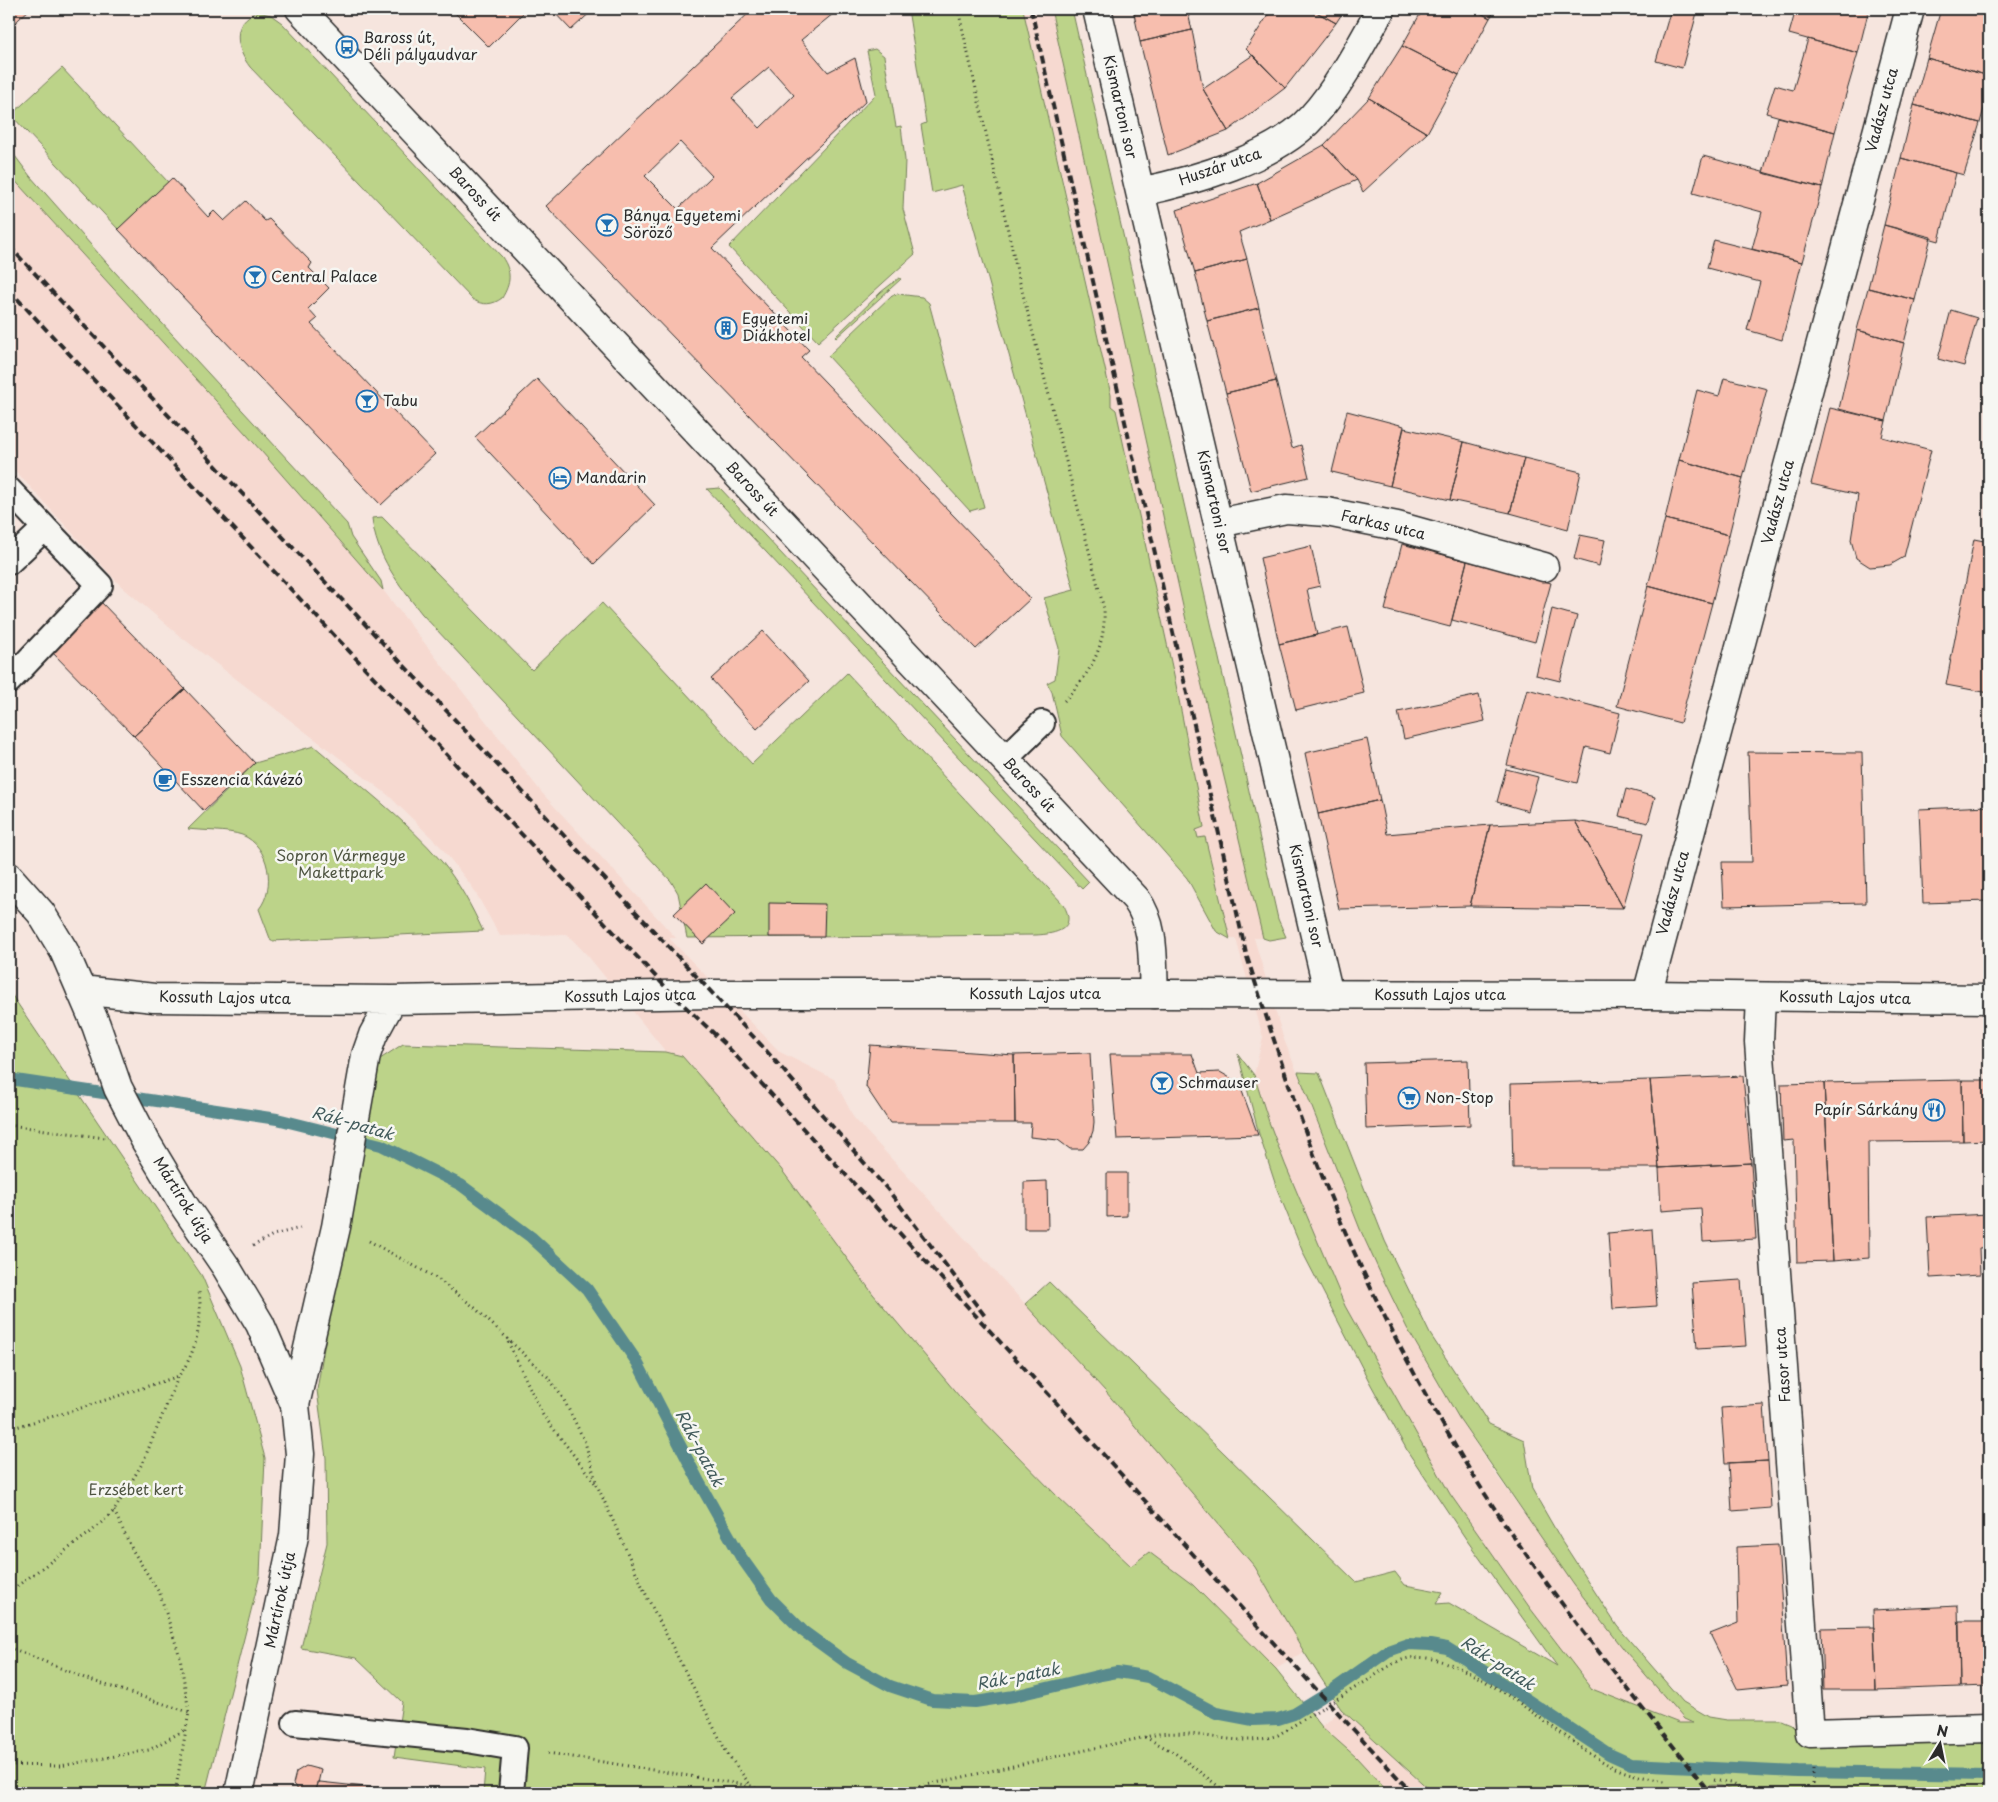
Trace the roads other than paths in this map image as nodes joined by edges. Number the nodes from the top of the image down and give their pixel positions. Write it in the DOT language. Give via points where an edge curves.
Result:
graph roads {
  1 [pos="300,9"];
  2 [pos="1097,9"];
  3 [pos="1381,9"];
  4 [pos="1910,9"];
  5 [pos="1140,192"];
  6 [pos="9,490"];
  7 [pos="1219,522"];
  8 [pos="45,528"];
  9 [pos="9,562"];
  10 [pos="1544,567"];
  11 [pos="9,681"];
  12 [pos="1042,723"];
  13 [pos="1005,759"];
  14 [pos="9,877"];
  15 [pos="81,990"];
  16 [pos="1154,994"];
  17 [pos="1329,995"];
  18 [pos="1647,995"];
  19 [pos="1761,997"];
  20 [pos="1989,999"];
  21 [pos="392,1000"];
  22 [pos="295,1405"];
  23 [pos="295,1723"];
  24 [pos="1989,1728"];
  25 [pos="239,1793"];
  26 [pos="511,1793"];
  1 -- 13 [label="street, Baross út"];
  2 -- 5 [label="street, Kismartoni sor"];
  3 -- 5 [label="street, Huszár utca" via="1352,59 1311,118 1271,149 1221,170"];
  4 -- 18 [label="street, Vadász utca"];
  5 -- 7 [label="street, Kismartoni sor"];
  6 -- 8 [label="lane"];
  7 -- 10 [label="street, Farkas utca" via="1286,509 1327,512 1397,526"];
  7 -- 17 [label="street, Kismartoni sor"];
  8 -- 9 [label="lane"];
  8 -- 11 [label="lane" via="100,585"];
  12 -- 13 [label="lane"];
  13 -- 16 [label="street, Baross út" via="1141,906 1151,933"];
  14 -- 15 [label="street, Mártírok útja" via="41,913 64,951"];
  15 -- 21 [label="street, Kossuth Lajos utca" via="154,998"];
  15 -- 22 [label="street, Mártírok útja" via="118,1088 185,1207 260,1324"];
  16 -- 17 [label="street, Kossuth Lajos utca"];
  16 -- 21 [label="street, Kossuth Lajos utca" via="712,994"];
  17 -- 18 [label="street, Kossuth Lajos utca"];
  18 -- 19 [label="street, Kossuth Lajos utca"];
  19 -- 20 [label="street, Kossuth Lajos utca"];
  19 -- 24 [label="street, Fasor utca" via="1759,1042 1810,1733"];
  21 -- 22 [label="street, Mártírok útja" via="372,1035 366,1056 336,1227"];
  22 -- 25 [label="street, Mártírok útja" via="300,1454 294,1536"];
  23 -- 26 [label="lane" via="515,1748"];
}
